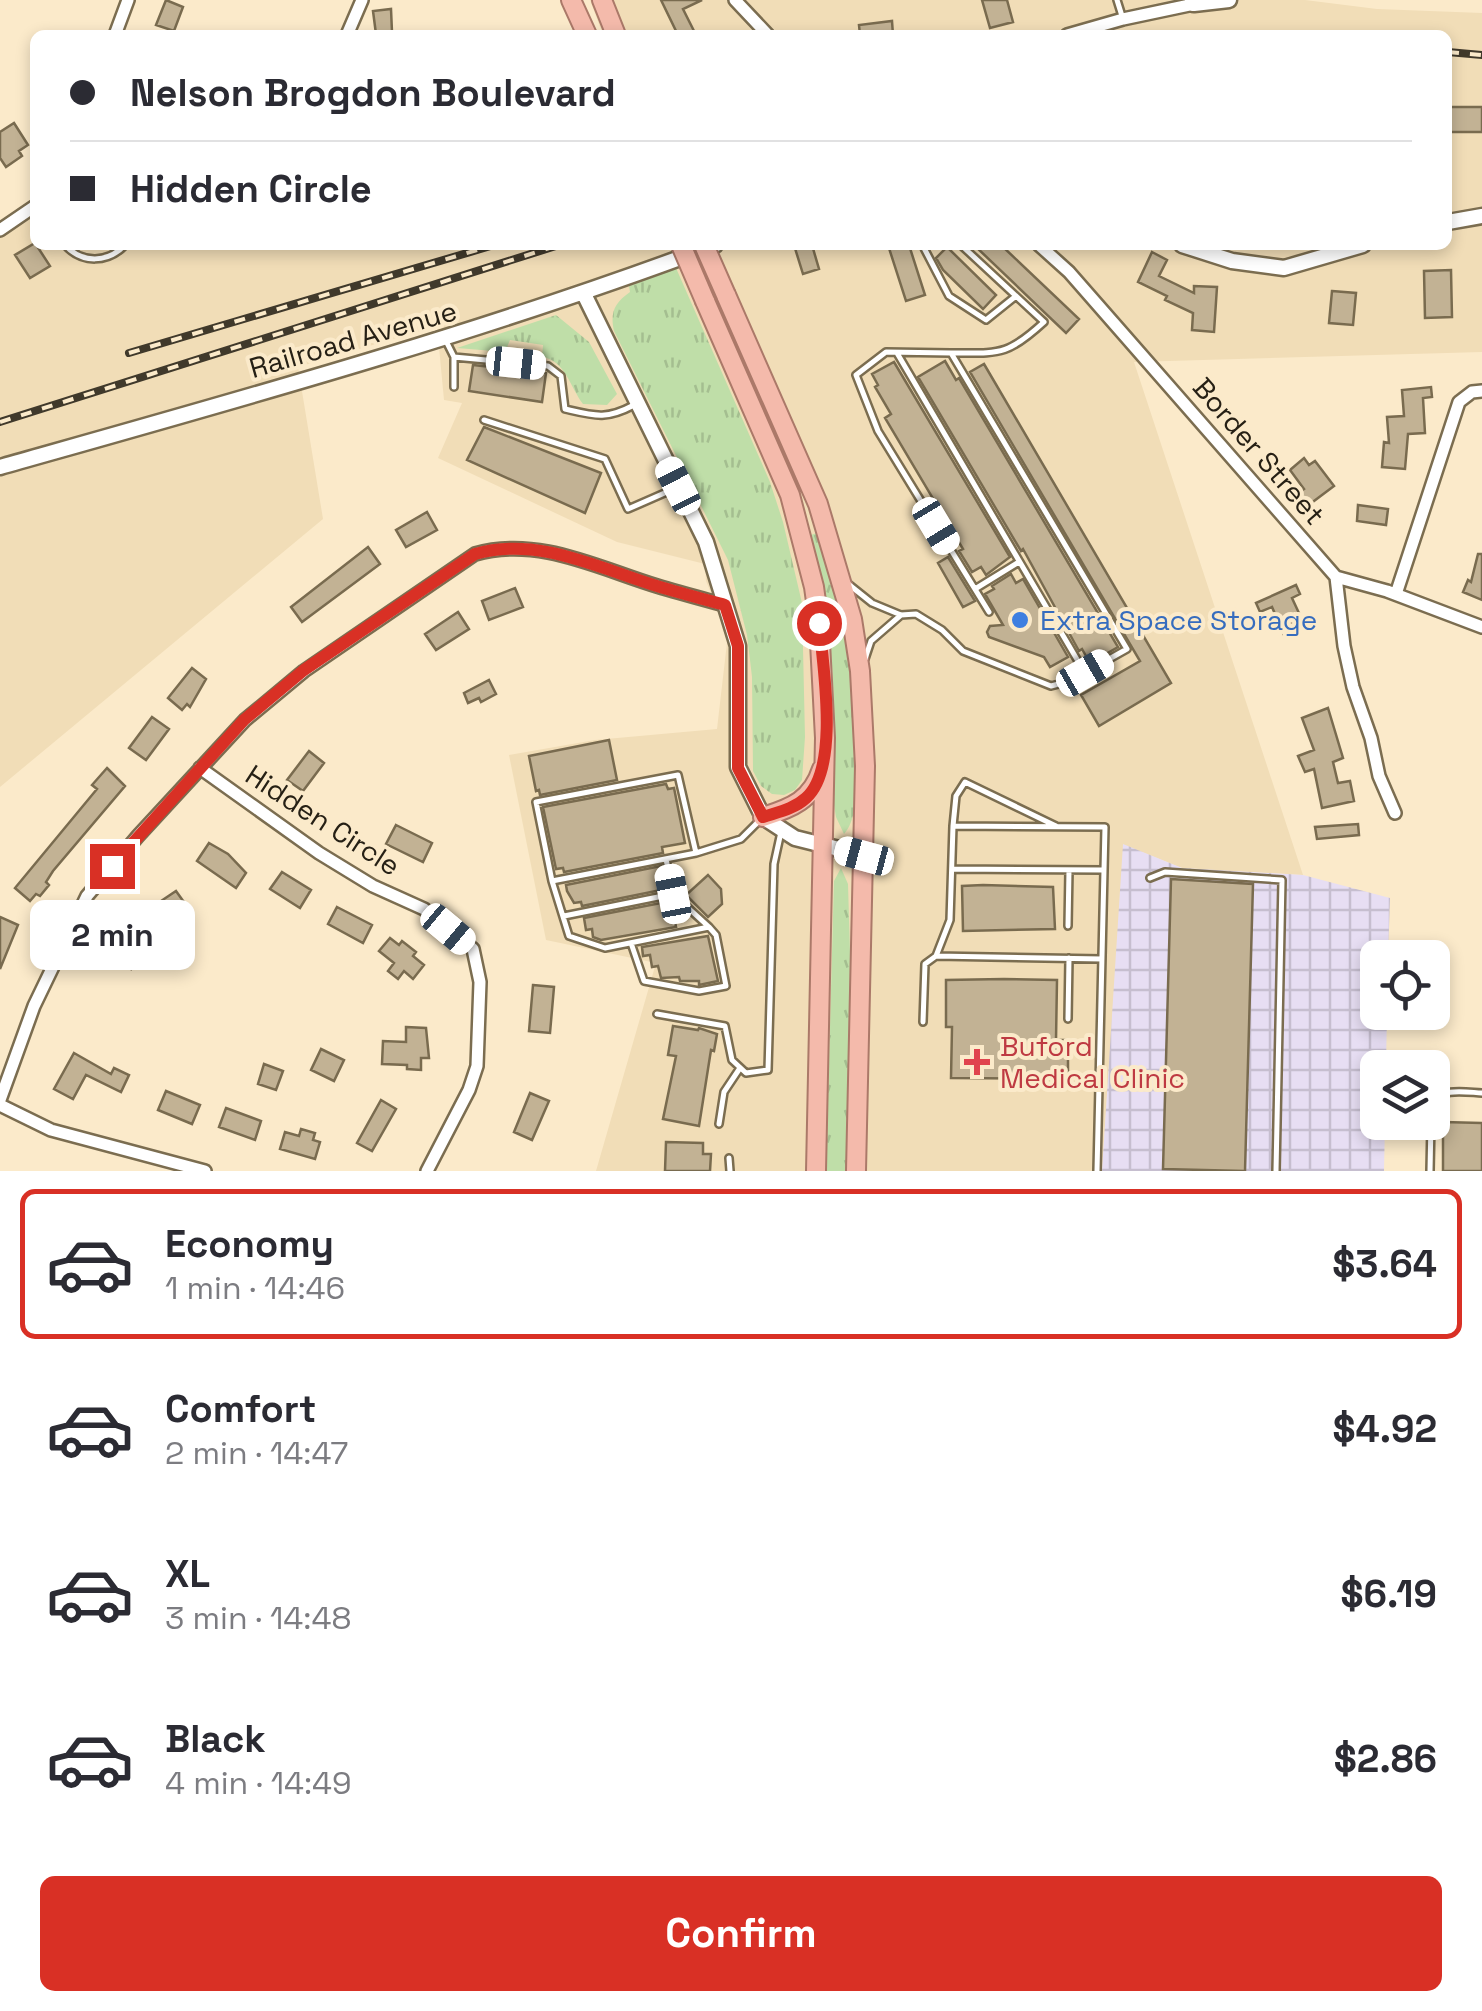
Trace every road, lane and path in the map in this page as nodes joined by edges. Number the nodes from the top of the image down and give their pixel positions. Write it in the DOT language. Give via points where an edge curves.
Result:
graph roads {
  1 [pos="128,0"];
  2 [pos="362,0"];
  3 [pos="570,0"];
  4 [pos="602,0"];
  5 [pos="736,0"];
  6 [pos="1117,0"];
  7 [pos="1229,0"];
  8 [pos="1193,2"];
  9 [pos="1123,18"];
  10 [pos="116,30"];
  11 [pos="349,30"];
  12 [pos="585,30"];
  13 [pos="614,30"];
  14 [pos="763,30"];
  15 [pos="1084,30"];
  16 [pos="30,209"];
  17 [pos="1482,216"];
  18 [pos="1452,221"];
  19 [pos="0,230"];
  20 [pos="71,250"];
  21 [pos="117,250"];
  22 [pos="682,250"];
  23 [pos="703,250"];
  24 [pos="706,250"];
  25 [pos="925,250"];
  26 [pos="966,250"];
  27 [pos="1045,250"];
  28 [pos="1198,250"];
  29 [pos="1346,250"];
  30 [pos="584,294"];
  31 [pos="1016,296"];
  32 [pos="445,339"];
  33 [pos="897,352"];
  34 [pos="951,353"];
  35 [pos="454,357"];
  36 [pos="454,386"];
  37 [pos="1482,392"];
  38 [pos="636,404"];
  39 [pos="484,420"];
  40 [pos="0,467"];
  41 [pos="678,486"];
  42 [pos="1019,561"];
  43 [pos="1336,577"];
  44 [pos="841,578"];
  45 [pos="974,589"];
  46 [pos="1396,594"];
  47 [pos="725,605"];
  48 [pos="989,612"];
  49 [pos="901,615"];
  50 [pos="1482,627"];
  51 [pos="860,671"];
  52 [pos="1085,673"];
  53 [pos="825,759"];
  54 [pos="200,768"];
  55 [pos="1394,813"];
  56 [pos="763,817"];
  57 [pos="953,826"];
  58 [pos="1059,827"];
  59 [pos="782,829"];
  60 [pos="824,845"];
  61 [pos="696,854"];
  62 [pos="864,856"];
  63 [pos="666,859"];
  64 [pos="951,870"];
  65 [pos="1069,870"];
  66 [pos="1104,870"];
  67 [pos="1150,878"];
  68 [pos="552,880"];
  69 [pos="673,894"];
  70 [pos="564,916"];
  71 [pos="1068,926"];
  72 [pos="708,927"];
  73 [pos="630,943"];
  74 [pos="936,956"];
  75 [pos="1068,958"];
  76 [pos="1102,958"];
  77 [pos="657,1014"];
  78 [pos="1068,1019"];
  79 [pos="923,1022"];
  80 [pos="740,1068"];
  81 [pos="1450,1092"];
  82 [pos="1482,1092"];
  83 [pos="0,1103"];
  84 [pos="719,1124"];
  85 [pos="1431,1140"];
  86 [pos="729,1158"];
  87 [pos="205,1171"];
  88 [pos="427,1171"];
  89 [pos="730,1171"];
  90 [pos="816,1171"];
  91 [pos="856,1171"];
  92 [pos="1097,1171"];
  93 [pos="1276,1171"];
  94 [pos="1430,1171"];
  1 -- 10 [label="street"];
  2 -- 11 [label="street"];
  3 -- 12 [label="highway"];
  4 -- 13 [label="highway"];
  5 -- 14 [label="street"];
  6 -- 9 [label="lane"];
  7 -- 8 [label="street"];
  8 -- 9 [label="street"];
  9 -- 15 [label="street"];
  16 -- 19 [label="street"];
  17 -- 18 [label="street"];
  20 -- 21 [label="lane" via="89,260"];
  22 -- 53 [label="highway, bridge" via="790,495 814,586"];
  23 -- 30 [label="street, Railroad Avenue"];
  24 -- 44 [label="highway, bridge" via="818,504"];
  25 -- 31 [label="lane" via="949,296 986,320"];
  26 -- 31 [label="lane"];
  27 -- 43 [label="street, Border Street"];
  28 -- 29 [label="street" via="1284,268"];
  30 -- 32 [label="street, Railroad Avenue"];
  30 -- 38 [label="street"];
  31 -- 34 [label="lane" via="1044,322 1018,346"];
  32 -- 35 [label="lane"];
  32 -- 40 [label="street, Railroad Avenue"];
  33 -- 34 [label="lane"];
  33 -- 42 [label="lane"];
  33 -- 45 [label="lane" via="886,352 856,375 878,431"];
  34 -- 52 [label="lane" via="1127,649"];
  35 -- 36 [label="lane"];
  35 -- 38 [label="lane" via="548,366 560,376 565,409 600,417"];
  37 -- 46 [label="street" via="1460,402"];
  38 -- 41 [label="street"];
  39 -- 41 [label="lane" via="605,460 628,508"];
  41 -- 47 [label="street" via="706,542"];
  42 -- 45 [label="lane"];
  42 -- 52 [label="lane"];
  43 -- 46 [label="street"];
  43 -- 55 [label="street" via="1353,686"];
  44 -- 49 [label="lane" via="872,603"];
  44 -- 51 [label="highway"];
  45 -- 48 [label="lane"];
  46 -- 50 [label="street"];
  47 -- 54 [label="street, Hidden Circle" via="530,548 475,554 304,670"];
  47 -- 56 [label="street" via="738,646 738,768"];
  49 -- 51 [label="lane" via="871,641"];
  49 -- 52 [label="lane" via="916,614 963,650 1050,686"];
  51 -- 62 [label="highway"];
  53 -- 56 [label="highway" via="809,796"];
  53 -- 60 [label="highway"];
  54 -- 83 [label="street, Hidden Circle" via="86,896 34,1006"];
  54 -- 88 [label="street, Hidden Circle" via="333,861 424,909 473,950 480,982 477,1066"];
  56 -- 59 [label="street"];
  56 -- 61 [label="lane" via="740,839"];
  57 -- 58 [label="lane"];
  57 -- 58 [label="lane" via="956,796 966,782"];
  57 -- 64 [label="lane"];
  58 -- 66 [label="lane" via="1105,828"];
  59 -- 60 [label="street"];
  59 -- 80 [label="lane" via="774,864 768,1070"];
  60 -- 62 [label="street"];
  60 -- 90 [label="highway"];
  61 -- 63 [label="lane"];
  61 -- 68 [label="lane" via="678,774 536,802"];
  62 -- 91 [label="highway"];
  63 -- 68 [label="lane"];
  63 -- 69 [label="lane"];
  64 -- 65 [label="lane"];
  64 -- 74 [label="lane" via="950,920"];
  65 -- 66 [label="lane"];
  65 -- 71 [label="lane"];
  66 -- 76 [label="lane"];
  67 -- 93 [label="lane" via="1166,872 1282,880"];
  68 -- 70 [label="lane"];
  69 -- 70 [label="lane"];
  69 -- 72 [label="lane"];
  70 -- 73 [label="lane" via="569,936 605,948"];
  72 -- 73 [label="lane"];
  72 -- 73 [label="lane" via="716,935 726,986 699,990 644,981"];
  74 -- 75 [label="lane"];
  74 -- 79 [label="lane" via="925,964"];
  75 -- 76 [label="lane"];
  75 -- 78 [label="lane"];
  76 -- 92 [label="lane"];
  77 -- 80 [label="lane" via="724,1026"];
  80 -- 84 [label="lane" via="724,1092"];
  81 -- 82 [label="lane"];
  83 -- 87 [label="street, Hidden Circle" via="52,1130"];
  85 -- 94 [label="lane"];
  86 -- 89 [label="lane"];
}
